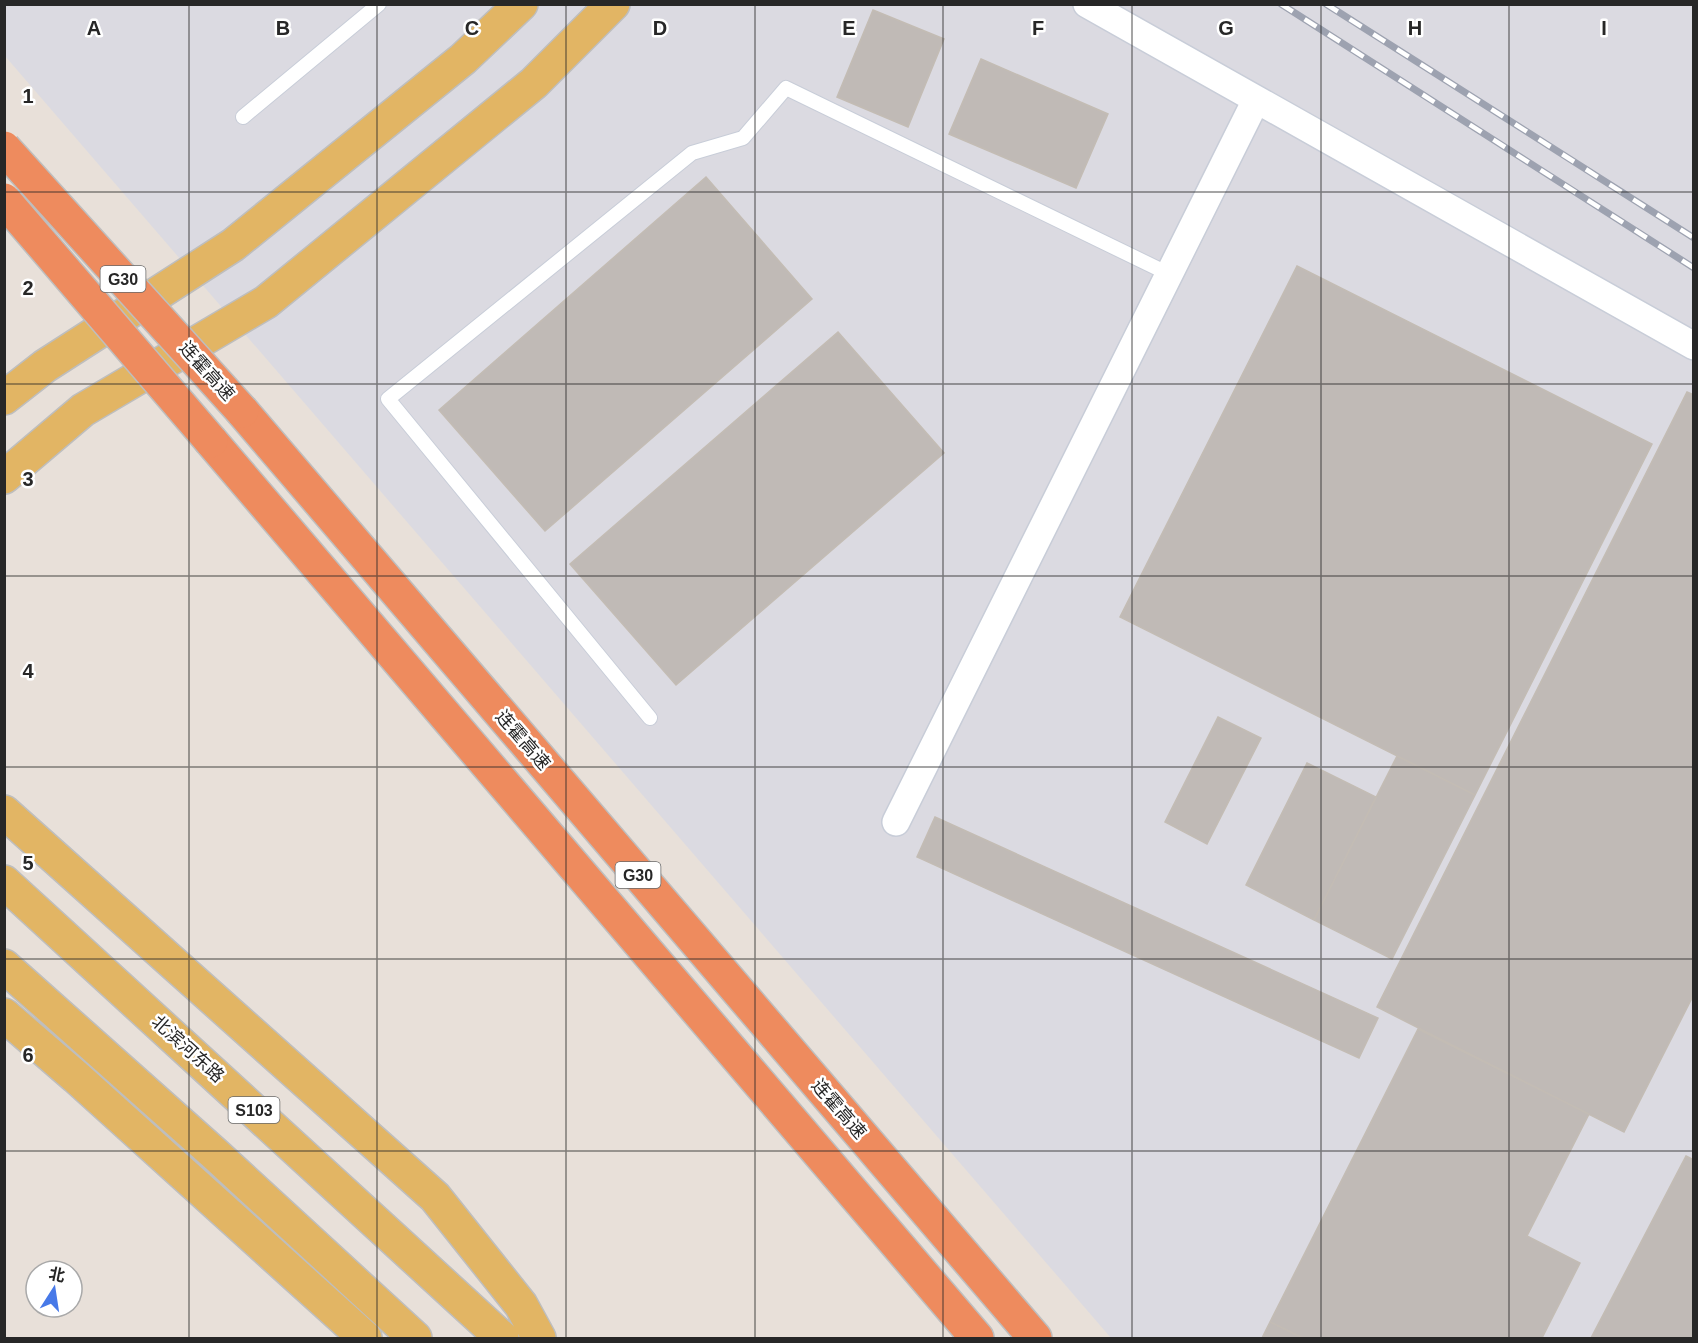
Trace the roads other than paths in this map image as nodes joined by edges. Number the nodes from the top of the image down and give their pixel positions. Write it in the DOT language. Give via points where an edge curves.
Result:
graph roads {
  1 [pos="379,4"];
  2 [pos="521,4"];
  3 [pos="613,4"];
  4 [pos="1087,4"];
  5 [pos="1256,100"];
  6 [pos="243,117"];
  7 [pos="4,148"];
  8 [pos="4,200"];
  9 [pos="1169,274"];
  10 [pos="1694,346"];
  11 [pos="4,398"];
  12 [pos="4,477"];
  13 [pos="650,718"];
  14 [pos="4,812"];
  15 [pos="897,822"];
  16 [pos="4,882"];
  17 [pos="4,966"];
  18 [pos="4,1015"];
  19 [pos="364,1338"];
  20 [pos="415,1338"];
  21 [pos="502,1338"];
  22 [pos="538,1338"];
  23 [pos="976,1338"];
  24 [pos="1035,1338"];
  1 -- 6 [label="lane"];
  2 -- 11 [label="main road" via="463,59 233,245 45,366"];
  3 -- 12 [label="main road" via="534,83 266,302 83,410"];
  4 -- 5 [label="street"];
  5 -- 9 [label="street"];
  5 -- 10 [label="street"];
  7 -- 24 [label="highway, 连霍高速 / G30, bridge" via="242,411"];
  8 -- 23 [label="highway, G30, bridge"];
  9 -- 13 [label="lane" via="786,88 743,138 692,153 388,399"];
  9 -- 15 [label="street"];
  14 -- 22 [label="main road" via="435,1197 521,1305"];
  16 -- 21 [label="main road, 北滨河东路 / S103"];
  17 -- 20 [label="main road"];
  18 -- 19 [label="main road"];
}
